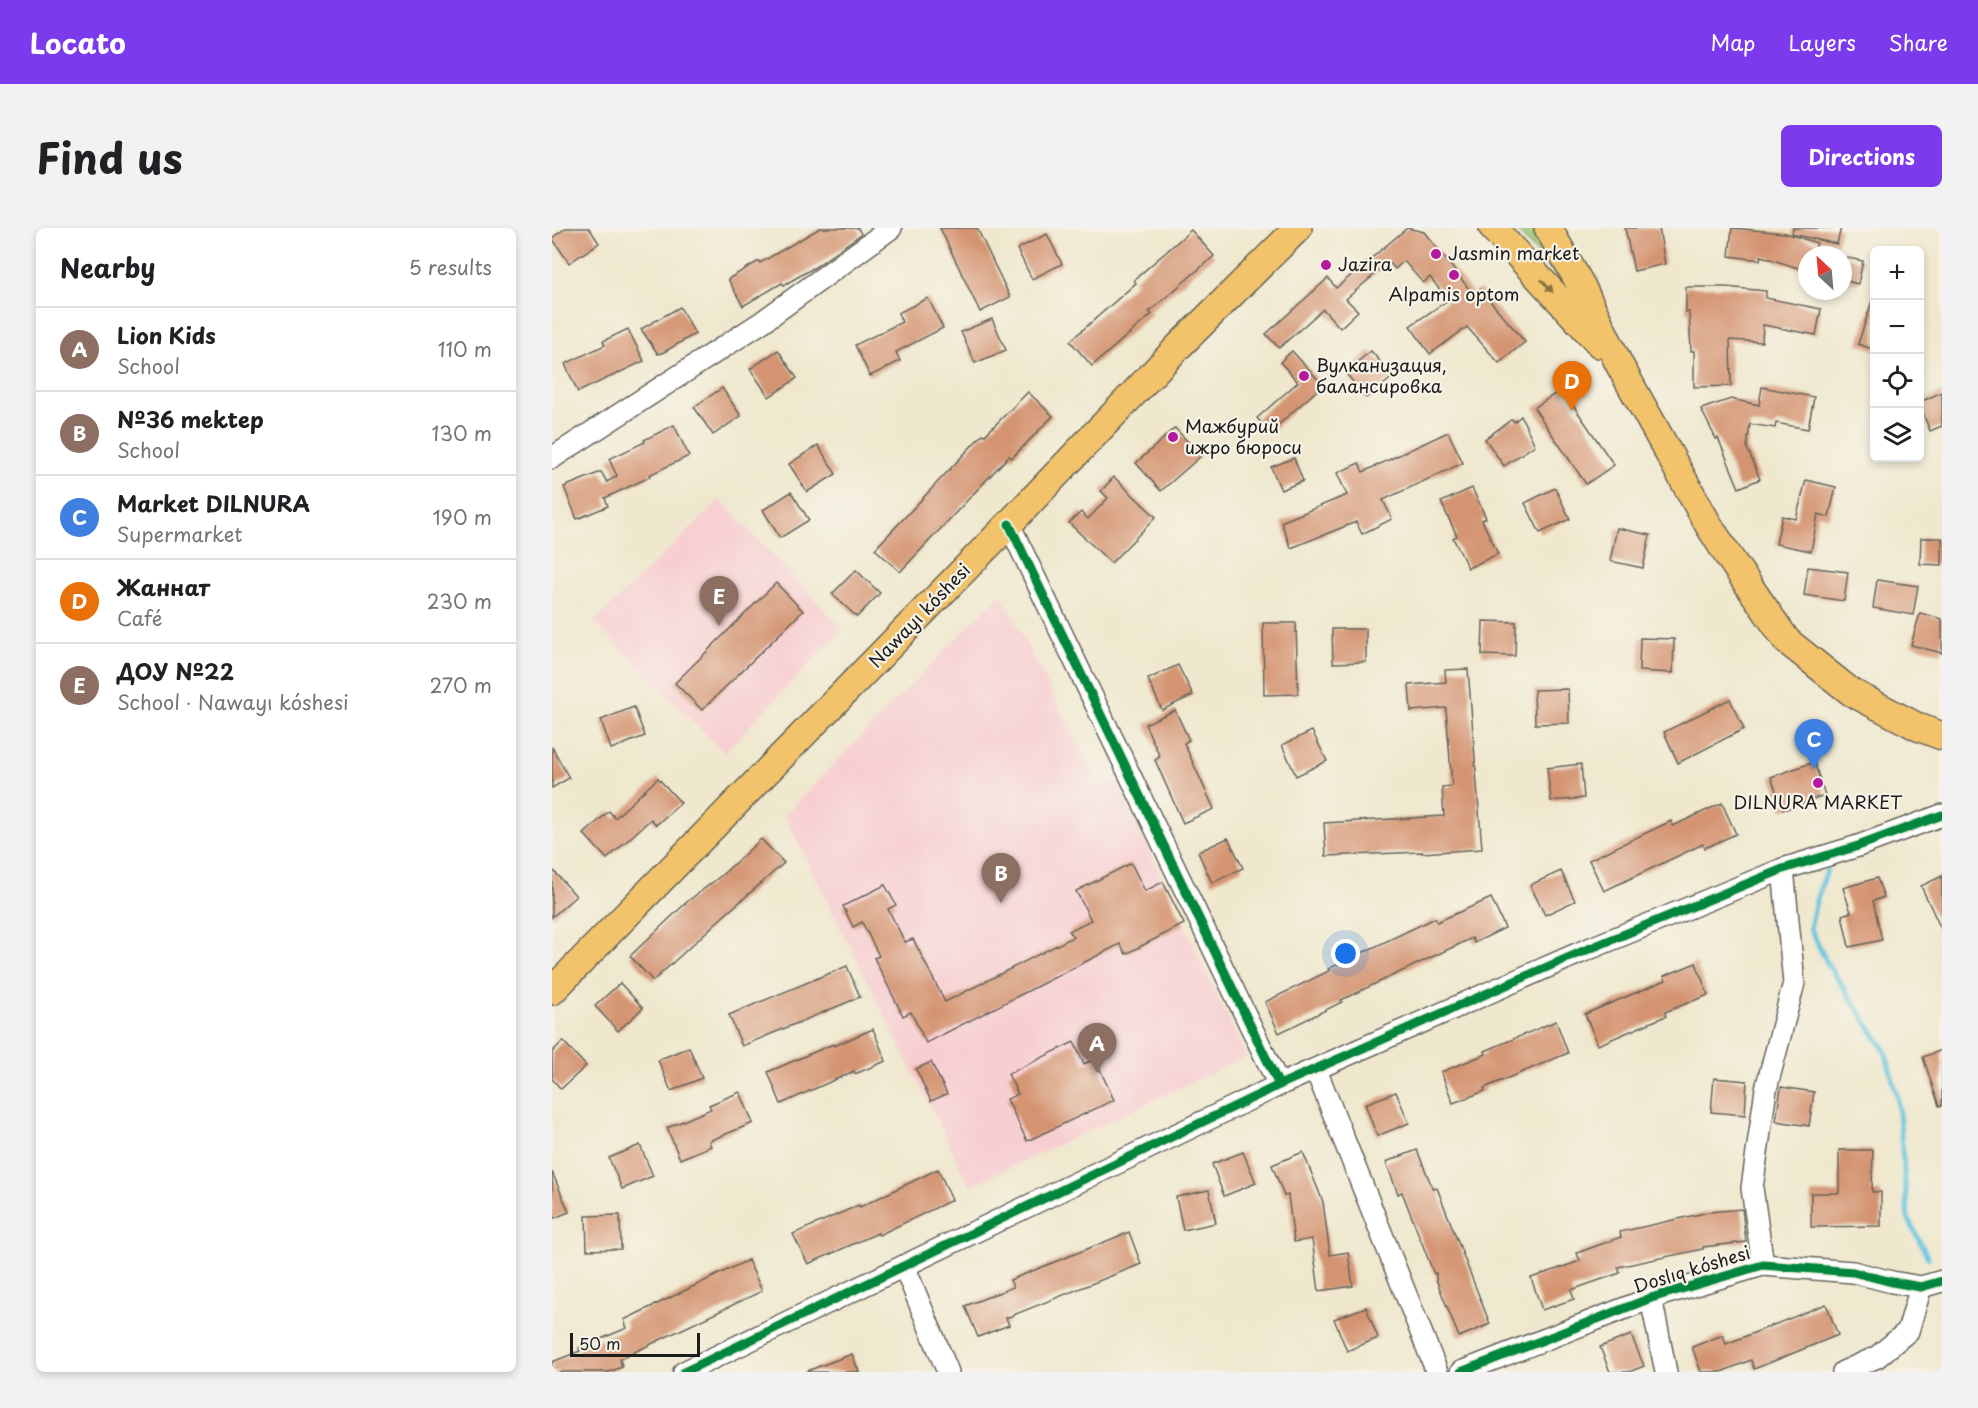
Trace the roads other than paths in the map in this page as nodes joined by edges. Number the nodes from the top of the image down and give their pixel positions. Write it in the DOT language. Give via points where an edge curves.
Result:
graph roads {
  1 [pos="891,228"];
  2 [pos="1315,228"];
  3 [pos="1493,228"];
  4 [pos="1551,231"];
  5 [pos="1293,234"];
  6 [pos="1619,364"];
  7 [pos="552,458"];
  8 [pos="1009,524"];
  9 [pos="1942,736"];
  10 [pos="1942,815"];
  11 [pos="1783,869"];
  12 [pos="552,991"];
  13 [pos="1316,1070"];
  14 [pos="1279,1085"];
  15 [pos="1763,1265"];
  16 [pos="904,1266"];
  17 [pos="1942,1281"];
  18 [pos="1921,1287"];
  19 [pos="1651,1298"];
  20 [pos="684,1372"];
  21 [pos="948,1372"];
  22 [pos="1437,1372"];
  23 [pos="1461,1372"];
  24 [pos="1665,1372"];
  25 [pos="1843,1372"];
  1 -- 7 [label="street" via="762,322"];
  2 -- 5 [label="main road"];
  3 -- 6 [label="main road, one-way"];
  4 -- 6 [label="main road"];
  5 -- 8 [label="main road, Nawayı kóshesi" via="1179,346"];
  6 -- 9 [label="main road" via="1720,544 1787,641 1851,692"];
  8 -- 12 [label="main road, Nawayı kóshesi"];
  8 -- 14 [label="street"];
  10 -- 11 [label="street"];
  11 -- 13 [label="street" via="1579,953"];
  11 -- 15 [label="street" via="1794,983 1766,1089 1752,1188"];
  13 -- 14 [label="street"];
  13 -- 22 [label="street"];
  14 -- 16 [label="street"];
  15 -- 18 [label="street, Doslıq kóshesi" via="1853,1272"];
  15 -- 19 [label="street, Doslıq kóshesi"];
  16 -- 20 [label="street"];
  16 -- 21 [label="street"];
  17 -- 18 [label="street, Doslıq kóshesi"];
  18 -- 25 [label="street" via="1908,1331 1877,1357"];
  19 -- 23 [label="street, Doslıq kóshesi"];
  19 -- 24 [label="street"];
}
